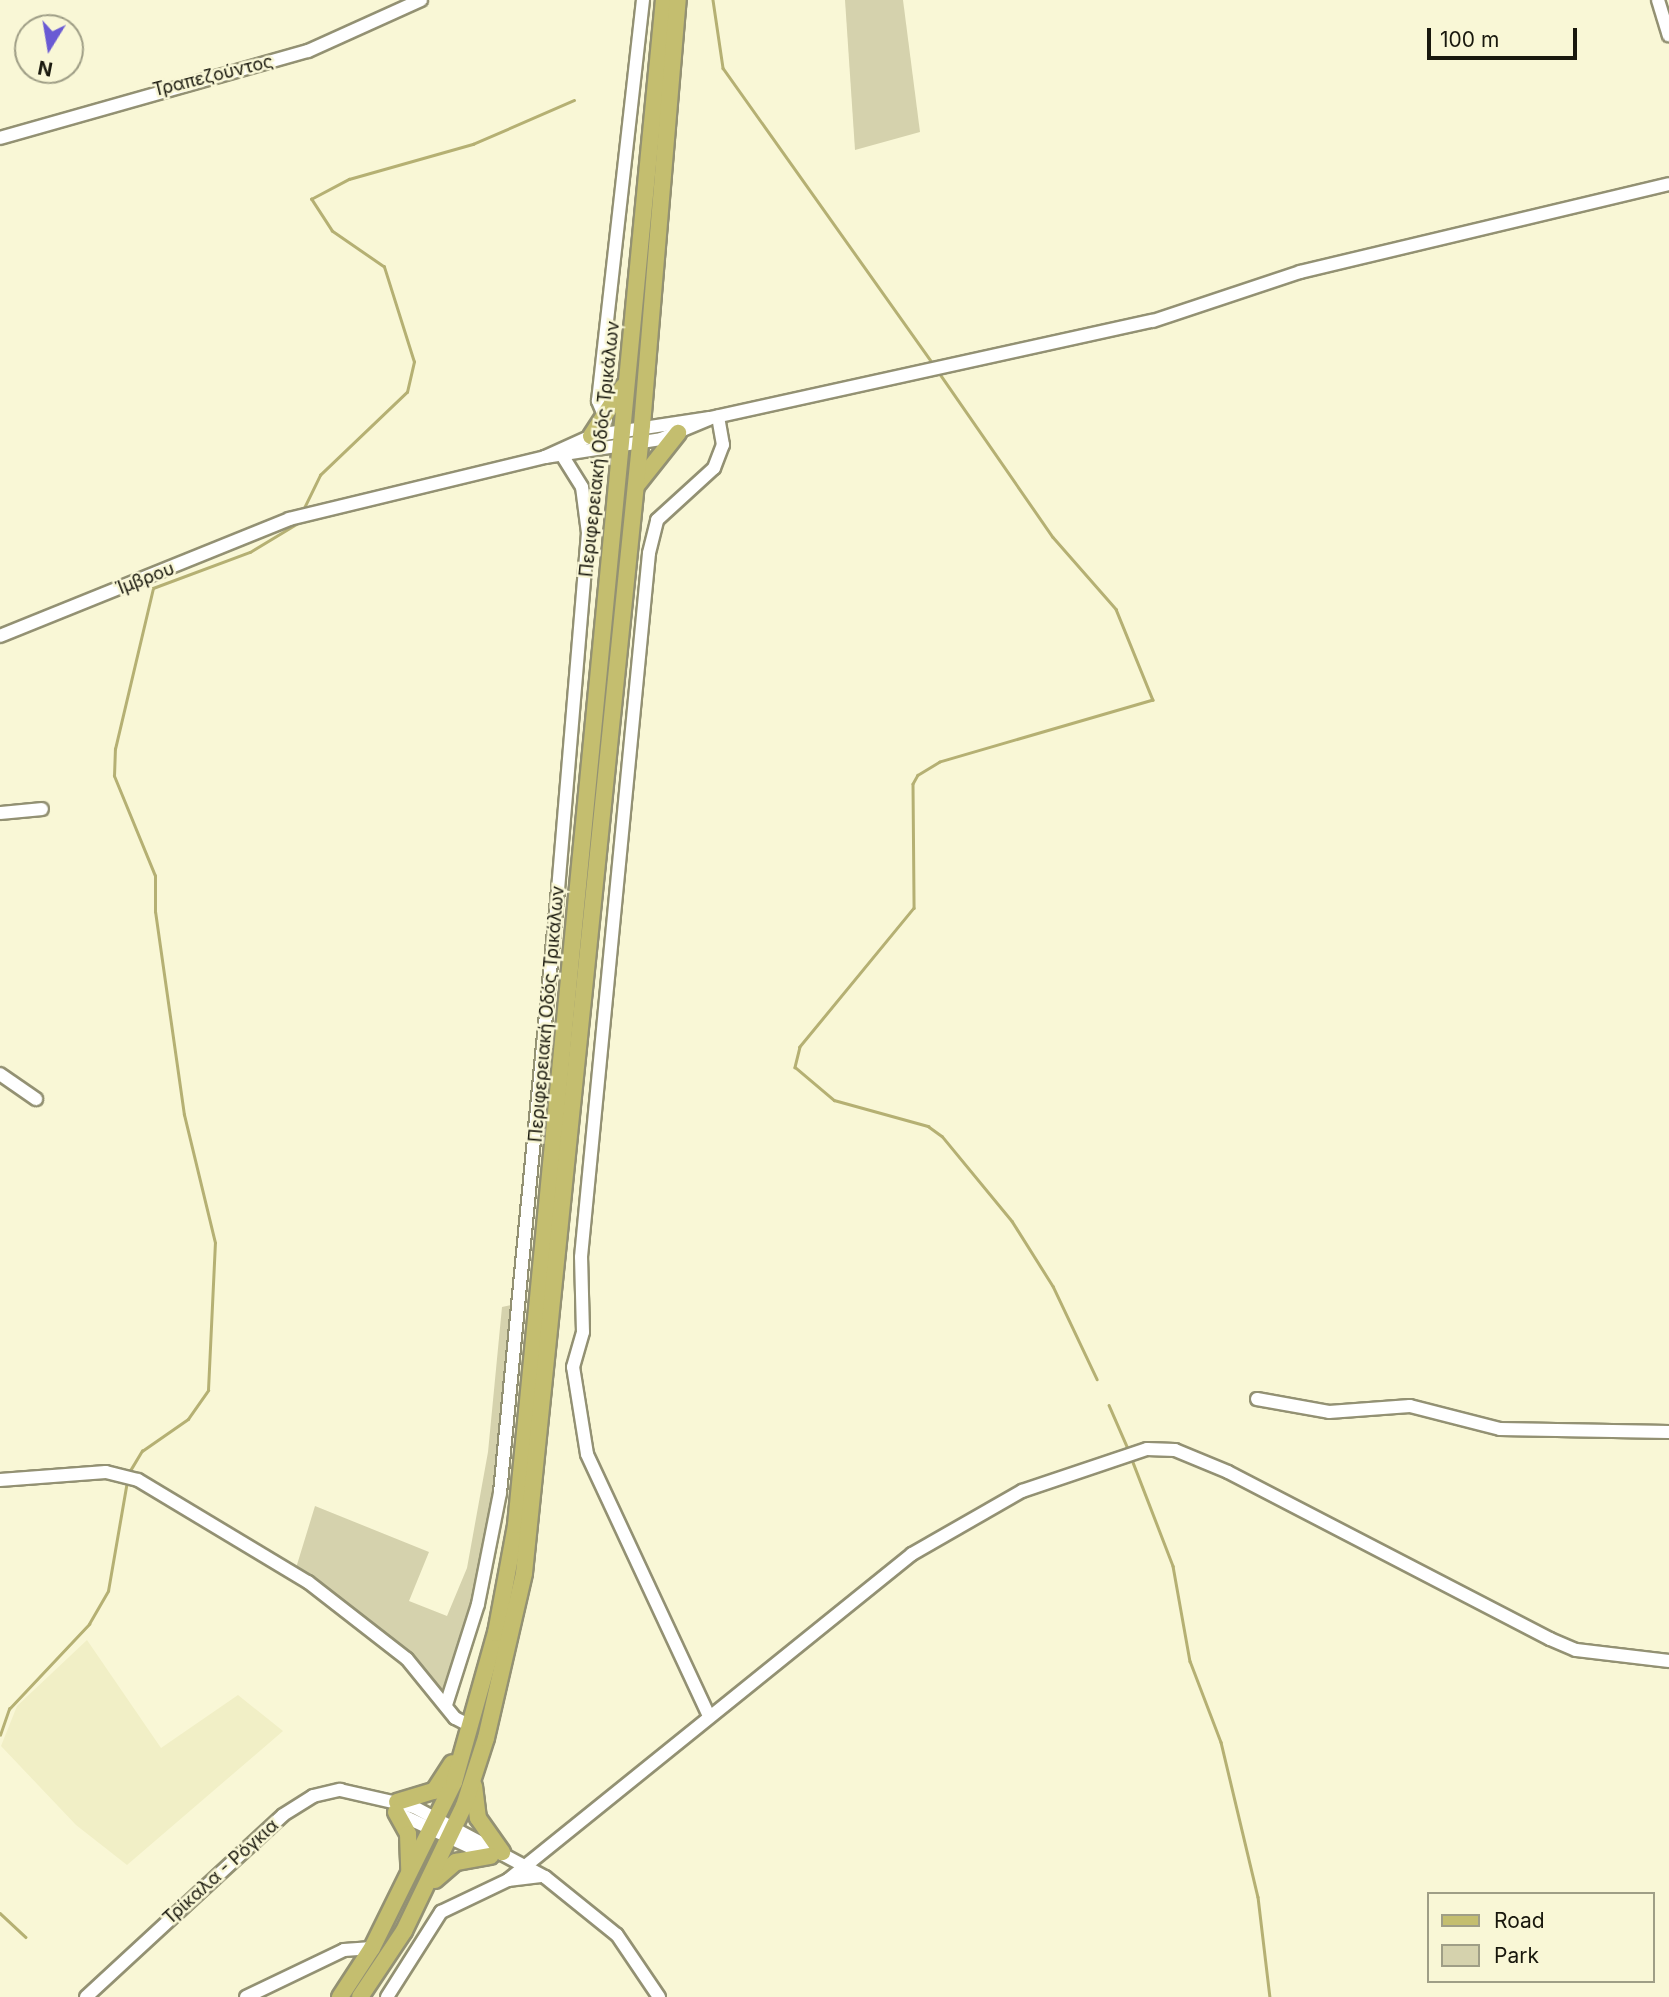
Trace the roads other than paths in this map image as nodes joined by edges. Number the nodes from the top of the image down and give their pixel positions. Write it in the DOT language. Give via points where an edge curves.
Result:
graph roads {
  1 [pos="421,0"];
  2 [pos="643,0"];
  3 [pos="664,0"];
  4 [pos="678,0"];
  5 [pos="1658,0"];
  6 [pos="1669,35"];
  7 [pos="0,138"];
  8 [pos="1669,184"];
  9 [pos="626,378"];
  10 [pos="714,417"];
  11 [pos="606,420"];
  12 [pos="642,425"];
  13 [pos="621,430"];
  14 [pos="678,433"];
  15 [pos="591,436"];
  16 [pos="640,443"];
  17 [pos="619,448"];
  18 [pos="545,457"];
  19 [pos="564,457"];
  20 [pos="632,491"];
  21 [pos="1,633"];
  22 [pos="42,809"];
  23 [pos="0,813"];
  24 [pos="0,1074"];
  25 [pos="36,1099"];
  26 [pos="1258,1399"];
  27 [pos="1669,1432"];
  28 [pos="0,1480"];
  29 [pos="1669,1661"];
  30 [pos="446,1705"];
  31 [pos="709,1716"];
  32 [pos="470,1730"];
  33 [pos="474,1776"];
  34 [pos="396,1807"];
  35 [pos="435,1826"];
  36 [pos="452,1834"];
  37 [pos="506,1857"];
  38 [pos="409,1876"];
  39 [pos="545,1877"];
  40 [pos="508,1880"];
  41 [pos="428,1886"];
  42 [pos="372,1948"];
  43 [pos="86,1997"];
  44 [pos="246,1997"];
  45 [pos="340,1997"];
  46 [pos="360,1997"];
  47 [pos="387,1997"];
  48 [pos="659,1997"];
  1 -- 7 [label="street, Τραπεζούντος" via="308,51"];
  2 -- 11 [label="street" via="598,401"];
  3 -- 9 [label="main road, Περιφερειακή Οδός Τρικάλων"];
  4 -- 12 [label="main road, Περιφερειακή Οδός Τρικάλων"];
  5 -- 6 [label="street"];
  8 -- 10 [label="street" via="1300,272 1153,321"];
  9 -- 11 [label="main road"];
  9 -- 13 [label="main road, Περιφερειακή Οδός Τρικάλων"];
  10 -- 12 [label="street"];
  10 -- 14 [label="street"];
  10 -- 31 [label="street" via="723,445 714,468 657,520 649,552 581,1257 583,1332 573,1367 587,1454"];
  11 -- 15 [label="main road"];
  12 -- 13 [label="street"];
  12 -- 16 [label="main road, Περιφερειακή Οδός Τρικάλων"];
  13 -- 15 [label="street"];
  13 -- 17 [label="main road, Περιφερειακή Οδός Τρικάλων"];
  14 -- 16 [label="street"];
  14 -- 20 [label="main road"];
  15 -- 18 [label="street"];
  16 -- 17 [label="street"];
  16 -- 20 [label="main road, Περιφερειακή Οδός Τρικάλων"];
  17 -- 19 [label="street"];
  17 -- 32 [label="main road, Περιφερειακή Οδός Τρικάλων" via="521,1491 503,1599"];
  18 -- 19 [label="street"];
  18 -- 21 [label="street, Ίμβρου" via="289,519"];
  19 -- 30 [label="street" via="582,488 588,533 558,890 500,1493 478,1604"];
  20 -- 33 [label="main road, Περιφερειακή Οδός Τρικάλων" via="534,1503 518,1602"];
  22 -- 23 [label="street"];
  24 -- 25 [label="street"];
  26 -- 27 [label="street" via="1329,1412 1410,1406 1500,1429"];
  28 -- 30 [label="street" via="120,1474 138,1480 308,1582 407,1659"];
  29 -- 31 [label="street" via="1567,1646 1203,1461 1166,1448 1111,1458 1022,1490 921,1548"];
  30 -- 32 [label="street"];
  31 -- 37 [label="street"];
  32 -- 34 [label="main road" via="434,1791"];
  32 -- 35 [label="main road, Περιφερειακή Οδός Τρικάλων"];
  33 -- 36 [label="main road, Περιφερειακή Οδός Τρικάλων"];
  33 -- 37 [label="main road" via="478,1818"];
  34 -- 35 [label="street, Τρίκαλα - Ρόγκια"];
  34 -- 38 [label="main road" via="408,1834"];
  34 -- 43 [label="street, Τρίκαλα - Ρόγκια" via="340,1790 300,1803"];
  35 -- 36 [label="street, Τρίκαλα - Ρόγκια"];
  35 -- 38 [label="main road, Περιφερειακή Οδός Τρικάλων"];
  36 -- 37 [label="street, Τρίκαλα - Ρόγκια"];
  36 -- 41 [label="main road, Περιφερειακή Οδός Τρικάλων"];
  37 -- 39 [label="street, Τρίκαλα - Ρόγκια"];
  37 -- 40 [label="street"];
  37 -- 41 [label="main road" via="456,1862"];
  38 -- 42 [label="main road, Περιφερειακή Οδός Τρικάλων"];
  39 -- 40 [label="street"];
  39 -- 48 [label="street, Τρίκαλα - Ρόγκια" via="617,1935"];
  40 -- 47 [label="street" via="436,1917"];
  41 -- 46 [label="main road, Περιφερειακή Οδός Τρικάλων"];
  42 -- 44 [label="street" via="344,1950"];
  42 -- 45 [label="main road, Περιφερειακή Οδός Τρικάλων"];
}
